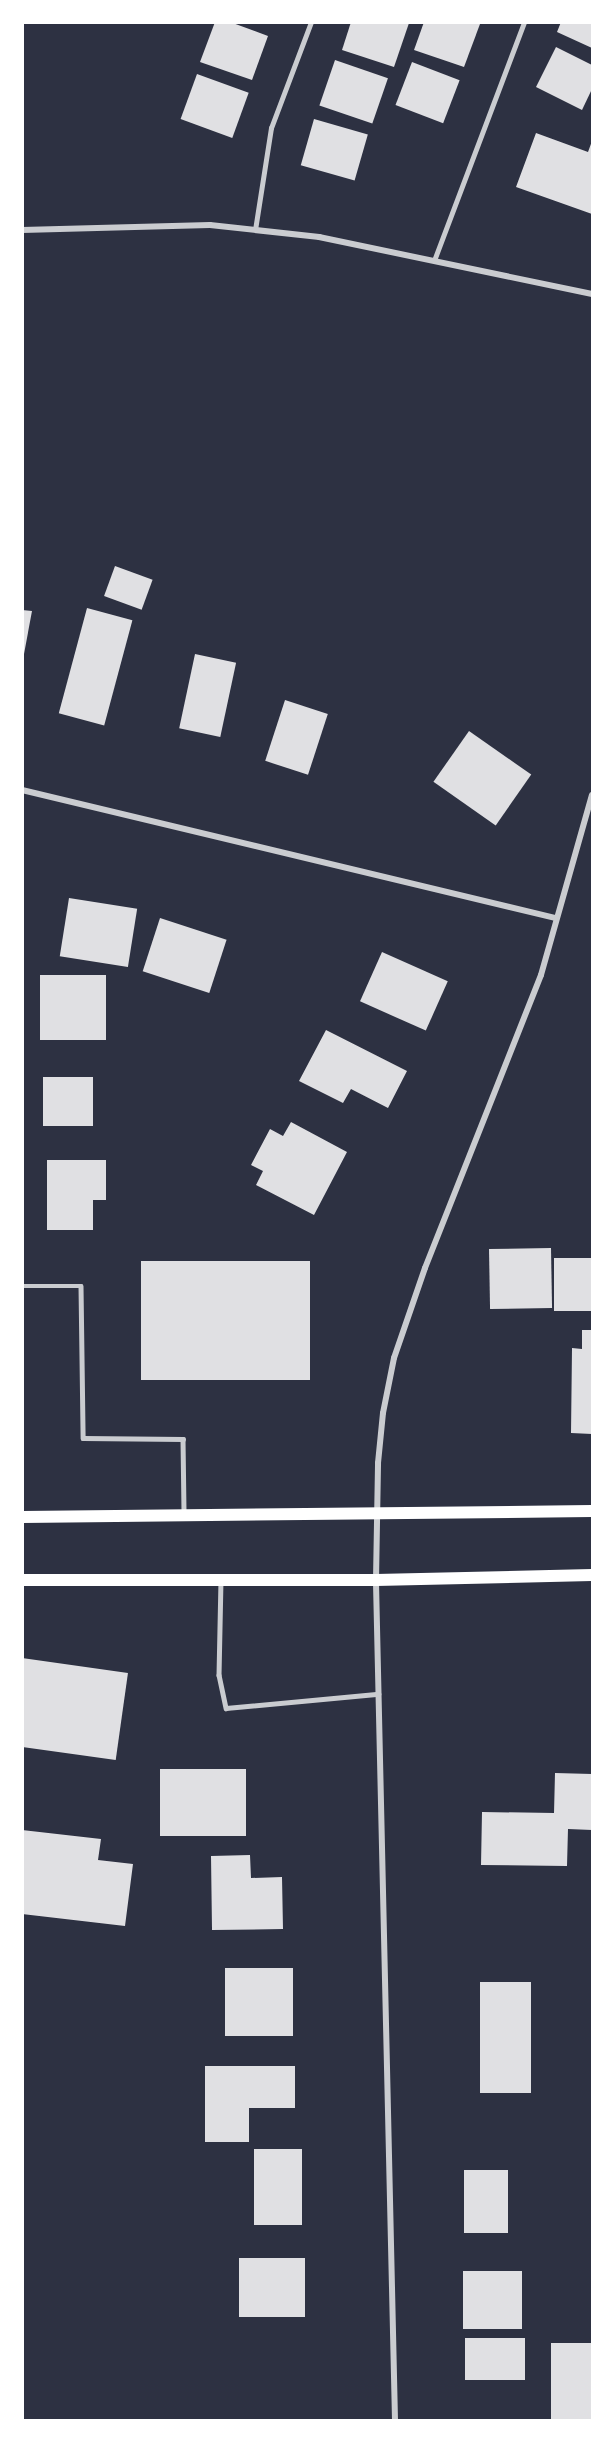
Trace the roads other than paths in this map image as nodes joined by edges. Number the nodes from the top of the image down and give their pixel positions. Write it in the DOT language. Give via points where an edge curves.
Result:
graph roads {
  1 [pos="310,22"];
  2 [pos="524,22"];
  3 [pos="22,230"];
  4 [pos="255,230"];
  5 [pos="435,258"];
  6 [pos="592,294"];
  7 [pos="22,790"];
  8 [pos="592,795"];
  9 [pos="555,918"];
  10 [pos="22,1286"];
  11 [pos="592,1511"];
  12 [pos="377,1515"];
  13 [pos="184,1516"];
  14 [pos="22,1517"];
  15 [pos="592,1575"];
  16 [pos="22,1580"];
  17 [pos="221,1580"];
  18 [pos="376,1580"];
  19 [pos="378,1694"];
  20 [pos="395,2421"];
  1 -- 4 [label="lane" via="271,128"];
  2 -- 5 [label="lane"];
  3 -- 4 [label="street" via="109,225 210,225"];
  4 -- 5 [label="street"];
  5 -- 6 [label="street"];
  7 -- 9 [label="street"];
  8 -- 9 [label="street"];
  9 -- 12 [label="street" via="542,975 457,1184 394,1358 383,1413"];
  10 -- 13 [label="lane" via="81,1286 83,1438 183,1439"];
  11 -- 12 [label="main road"];
  12 -- 13 [label="main road"];
  12 -- 18 [label="street"];
  13 -- 14 [label="main road"];
  15 -- 18 [label="main road"];
  16 -- 17 [label="main road"];
  17 -- 18 [label="main road"];
  17 -- 19 [label="lane" via="219,1675 226,1708"];
  18 -- 19 [label="street"];
  19 -- 20 [label="street"];
}
